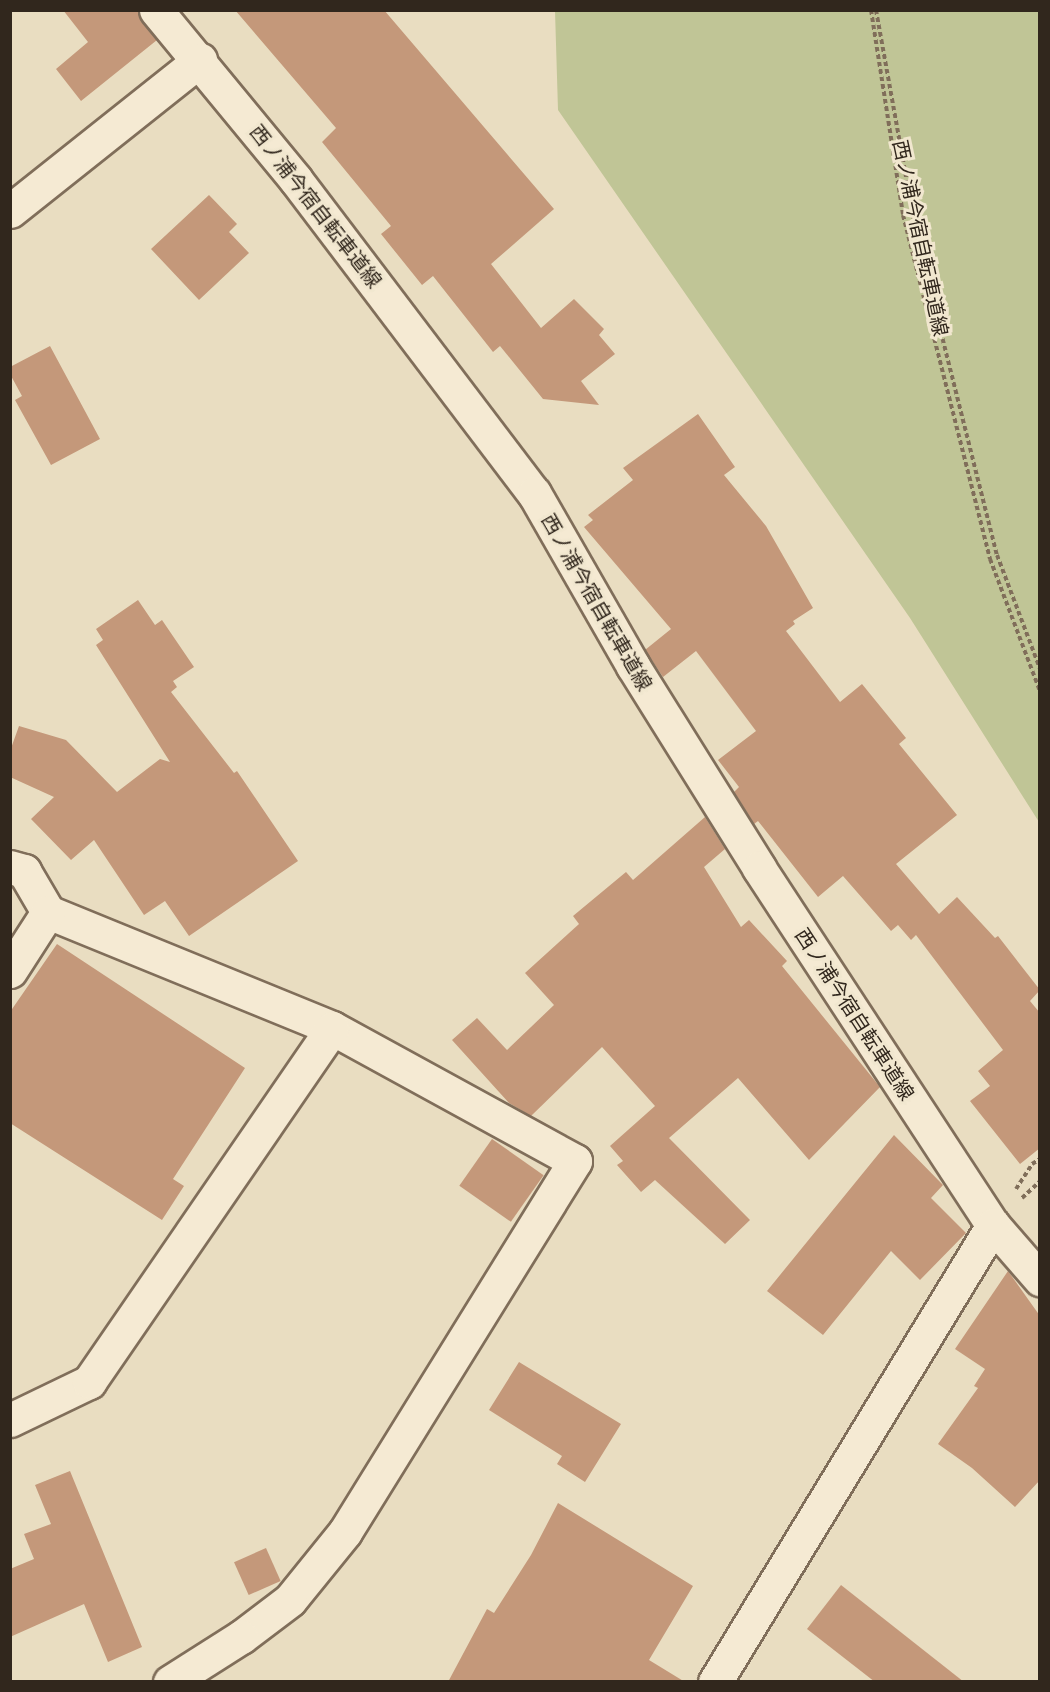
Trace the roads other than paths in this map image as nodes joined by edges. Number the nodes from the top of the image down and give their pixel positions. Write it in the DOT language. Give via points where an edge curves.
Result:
graph roads {
  1 [pos="156,10"];
  2 [pos="200,60"];
  3 [pos="10,211"];
  4 [pos="10,867"];
  5 [pos="48,912"];
  6 [pos="10,971"];
  7 [pos="332,1028"];
  8 [pos="993,1225"];
  9 [pos="1040,1279"];
  10 [pos="10,1420"];
  11 [pos="170,1682"];
  12 [pos="715,1682"];
  1 -- 2 [label="street, 西ノ浦今宿自転車道線"];
  2 -- 3 [label="street"];
  2 -- 8 [label="street, 西ノ浦今宿自転車道線" via="534,493 633,666 740,838"];
  4 -- 5 [label="street" via="24,872"];
  5 -- 6 [label="street"];
  5 -- 7 [label="street"];
  7 -- 10 [label="street" via="90,1382"];
  7 -- 11 [label="street" via="575,1161 345,1532 290,1600 242,1637"];
  8 -- 9 [label="street, 西ノ浦今宿自転車道線"];
  8 -- 12 [label="street"];
}
